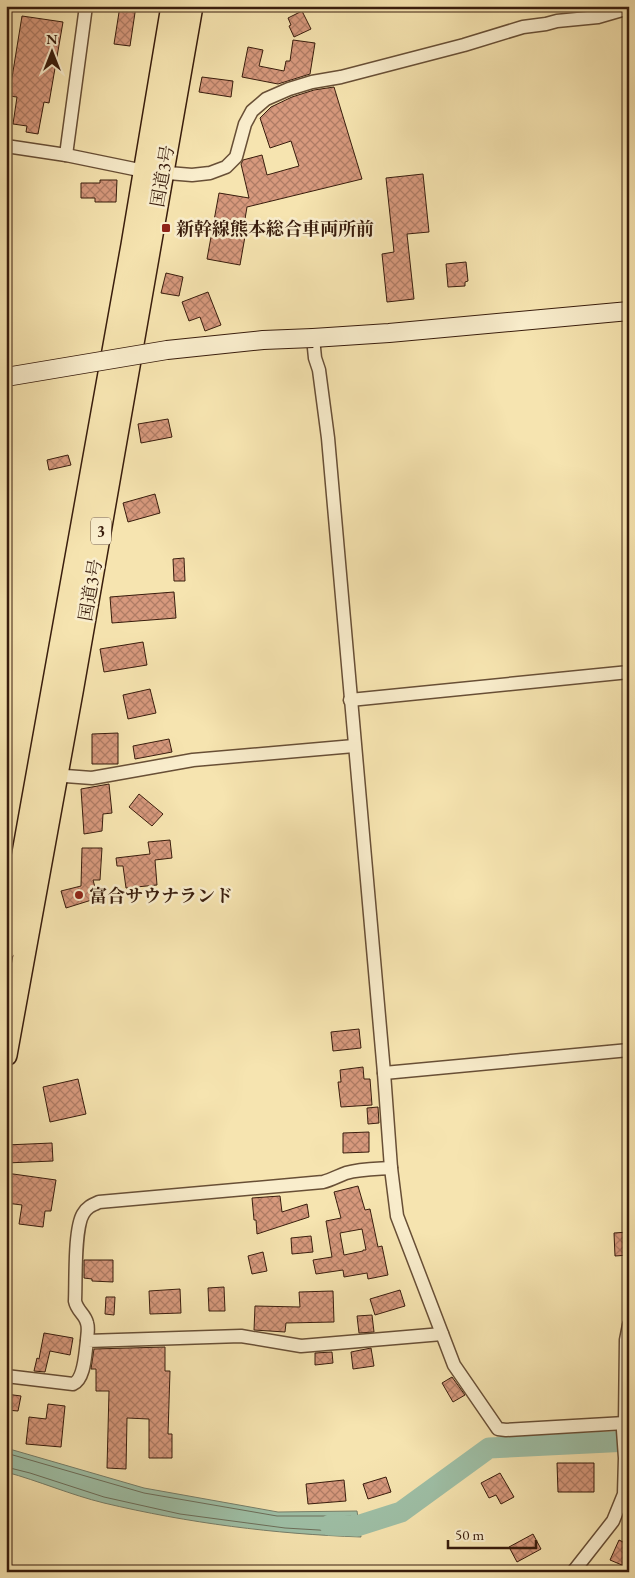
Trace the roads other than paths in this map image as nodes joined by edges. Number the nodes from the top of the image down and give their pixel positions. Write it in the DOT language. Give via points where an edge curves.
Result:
graph roads {
  1 [pos="86,6"];
  2 [pos="172,6"];
  3 [pos="192,6"];
  4 [pos="629,8"];
  5 [pos="6,146"];
  6 [pos="66,155"];
  7 [pos="153,172"];
  8 [pos="629,311"];
  9 [pos="313,338"];
  10 [pos="6,376"];
  11 [pos="629,672"];
  12 [pos="350,700"];
  13 [pos="354,746"];
  14 [pos="48,774"];
  15 [pos="6,948"];
  16 [pos="629,1050"];
  17 [pos="6,1054"];
  18 [pos="384,1073"];
  19 [pos="391,1168"];
  20 [pos="629,1325"];
  21 [pos="442,1334"];
  22 [pos="87,1341"];
  23 [pos="6,1376"];
  24 [pos="624,1426"];
  25 [pos="574,1572"];
  1 -- 6 [label="street"];
  2 -- 7 [label="highway, 国道3号 / 3"];
  3 -- 7 [label="highway, 国道3号 / 3"];
  4 -- 7 [label="street" via="523,27 288,89 252,110 236,157 226,167 192,175"];
  5 -- 6 [label="street"];
  6 -- 7 [label="street"];
  7 -- 14 [label="highway, 国道3号 / 3"];
  8 -- 9 [label="street"];
  9 -- 10 [label="street, bridge" via="167,350"];
  9 -- 12 [label="street" via="328,438"];
  11 -- 12 [label="street"];
  12 -- 13 [label="street"];
  13 -- 14 [label="street" via="193,760 92,778"];
  13 -- 18 [label="street"];
  14 -- 15 [label="highway, 国道3号 / 3"];
  14 -- 17 [label="highway, 国道3号 / 3"];
  16 -- 18 [label="street"];
  18 -- 19 [label="street"];
  19 -- 21 [label="street" via="397,1216"];
  19 -- 22 [label="street" via="353,1172 323,1182 91,1205 78,1227 75,1301 88,1325"];
  20 -- 24 [label="street"];
  21 -- 22 [label="street" via="301,1346 241,1336"];
  21 -- 24 [label="street" via="454,1365 498,1429"];
  22 -- 23 [label="street" via="82,1377 74,1384"];
  24 -- 25 [label="street" via="624,1494 613,1521"];
}
